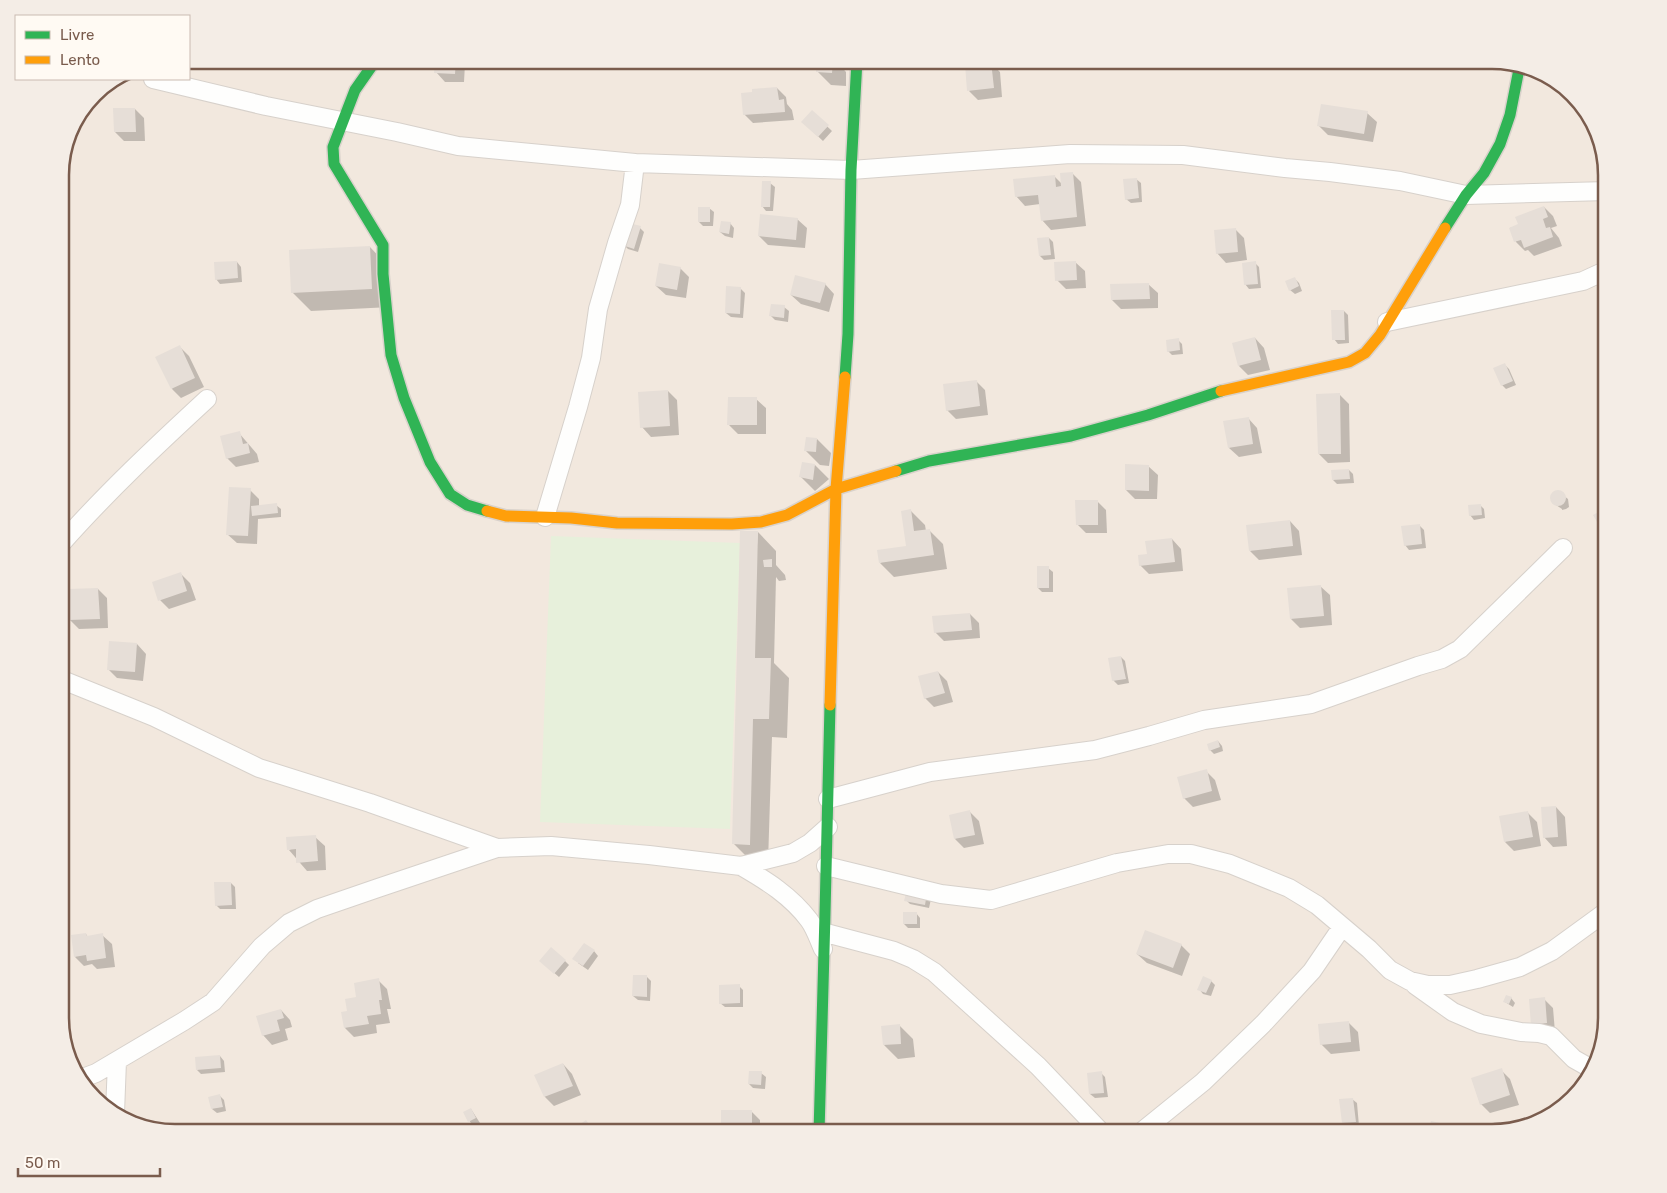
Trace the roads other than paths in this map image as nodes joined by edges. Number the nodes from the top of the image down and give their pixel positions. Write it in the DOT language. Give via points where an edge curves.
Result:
graph roads {
  1 [pos="369,69"];
  2 [pos="856,69"];
  3 [pos="1518,72"];
  4 [pos="156,80"];
  5 [pos="343,121"];
  6 [pos="634,163"];
  7 [pos="851,170"];
  8 [pos="1598,191"];
  9 [pos="1466,195"];
  10 [pos="1598,274"];
  11 [pos="1387,322"];
  12 [pos="207,399"];
  13 [pos="836,489"];
  14 [pos="545,517"];
  15 [pos="69,535"];
  16 [pos="1563,548"];
  17 [pos="69,683"];
  18 [pos="828,799"];
  19 [pos="828,828"];
  20 [pos="497,848"];
  21 [pos="741,866"];
  22 [pos="826,866"];
  23 [pos="1598,918"];
  24 [pos="1342,927"];
  25 [pos="826,933"];
  26 [pos="825,953"];
  27 [pos="1410,981"];
  28 [pos="117,1060"];
  29 [pos="1586,1066"];
  30 [pos="87,1077"];
  31 [pos="115,1106"];
  32 [pos="819,1124"];
  33 [pos="1093,1124"];
  34 [pos="1151,1124"];
  1 -- 5 [label="street" via="354,90"];
  2 -- 7 [label="street"];
  3 -- 9 [label="street" via="1510,115 1500,144 1484,173"];
  4 -- 5 [label="street"];
  5 -- 6 [label="street" via="458,146"];
  5 -- 14 [label="street" via="333,147 334,164 383,245 391,355 404,398 430,462 450,494 467,505 506,516"];
  6 -- 7 [label="street"];
  6 -- 14 [label="street" via="630,205 598,309 591,358"];
  7 -- 9 [label="street" via="1070,154 1183,154 1400,181"];
  7 -- 13 [label="street" via="848,334"];
  8 -- 9 [label="street"];
  9 -- 11 [label="street"];
  10 -- 11 [label="street" via="1564,286"];
  11 -- 13 [label="street" via="1365,354 1349,362 1210,393 1148,415 1071,436 929,461"];
  12 -- 15 [label="street" via="144,456"];
  13 -- 14 [label="street" via="787,516 760,522 617,523"];
  13 -- 18 [label="street"];
  16 -- 18 [label="street" via="1460,649 1442,659 1311,704 1204,720 1095,750 930,772"];
  17 -- 20 [label="street" via="154,717 259,768"];
  18 -- 19 [label="street"];
  19 -- 21 [label="street" via="793,853"];
  19 -- 22 [label="street"];
  20 -- 21 [label="street" via="551,846"];
  20 -- 28 [label="street" via="317,908 289,923 262,946 213,1002"];
  21 -- 26 [label="street" via="789,897 810,921"];
  22 -- 24 [label="street" via="941,894 991,900 1117,863 1168,854 1191,854 1230,864 1289,888 1317,905"];
  22 -- 25 [label="street"];
  23 -- 27 [label="street" via="1552,951 1520,967 1450,985"];
  24 -- 27 [label="street" via="1390,970"];
  24 -- 34 [label="street" via="1312,971 1263,1024 1204,1082"];
  25 -- 26 [label="street"];
  25 -- 33 [label="street" via="894,951 934,972 1038,1066"];
  26 -- 32 [label="street"];
  27 -- 29 [label="street" via="1453,1012 1481,1024 1551,1036 1574,1059"];
  28 -- 30 [label="street"];
  28 -- 31 [label="street"];
}
